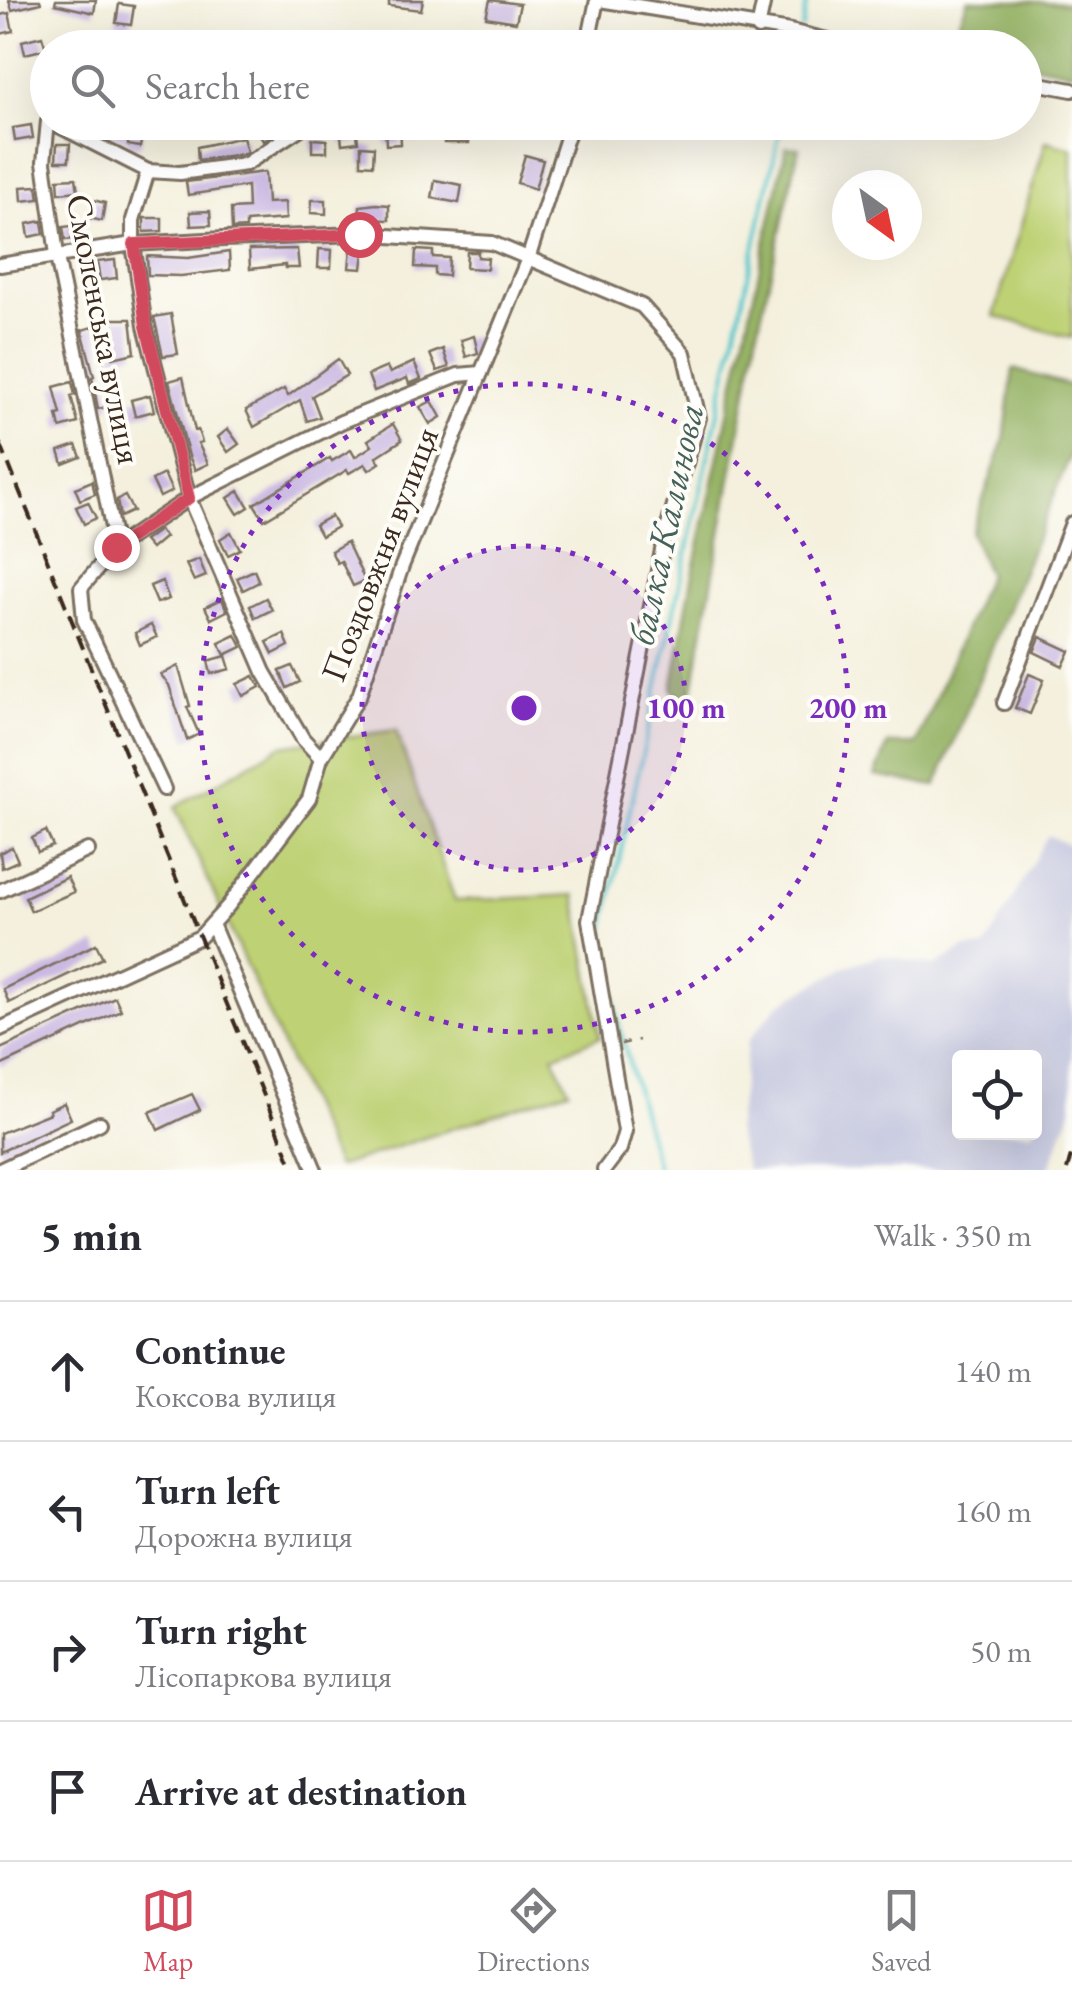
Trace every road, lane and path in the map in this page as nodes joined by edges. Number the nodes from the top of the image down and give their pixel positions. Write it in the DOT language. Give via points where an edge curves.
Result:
graph roads {
  1 [pos="598,0"];
  2 [pos="764,0"];
  3 [pos="620,1"];
  4 [pos="758,28"];
  5 [pos="591,30"];
  6 [pos="774,30"];
  7 [pos="1042,84"];
  8 [pos="1072,90"];
  9 [pos="47,140"];
  10 [pos="87,140"];
  11 [pos="283,140"];
  12 [pos="566,140"];
  13 [pos="148,171"];
  14 [pos="134,244"];
  15 [pos="57,254"];
  16 [pos="529,256"];
  17 [pos="0,265"];
  18 [pos="481,373"];
  19 [pos="189,498"];
  20 [pos="1072,523"];
  21 [pos="116,547"];
  22 [pos="1004,703"];
  23 [pos="321,758"];
  24 [pos="164,788"];
  25 [pos="88,850"];
  26 [pos="0,892"];
  27 [pos="212,924"];
  28 [pos="0,1029"];
  29 [pos="639,1040"];
  30 [pos="613,1046"];
  31 [pos="100,1123"];
  32 [pos="0,1170"];
  33 [pos="314,1170"];
  34 [pos="604,1170"];
  1 -- 3 [label="street"];
  1 -- 5 [label="street"];
  2 -- 4 [label="street"];
  3 -- 4 [label="street"];
  4 -- 6 [label="street"];
  7 -- 8 [label="street"];
  9 -- 15 [label="street, Смоленська вулиця"];
  10 -- 13 [label="street"];
  11 -- 13 [label="street" via="246,164 180,174"];
  12 -- 16 [label="street, Поздовжня вулиця"];
  13 -- 14 [label="street" via="133,220"];
  14 -- 15 [label="street"];
  14 -- 16 [label="street" via="359,234 492,243"];
  14 -- 19 [label="street" via="146,326"];
  15 -- 17 [label="street"];
  15 -- 21 [label="street, Смоленська вулиця"];
  16 -- 18 [label="street, Поздовжня вулиця"];
  16 -- 34 [label="street" via="642,306 684,353 699,418 664,540 589,920 625,1131"];
  18 -- 19 [label="street" via="458,375 341,422"];
  18 -- 23 [label="street, Поздовжня вулиця" via="402,566 359,696"];
  19 -- 21 [label="street"];
  19 -- 23 [label="street" via="264,672"];
  20 -- 22 [label="street"];
  21 -- 24 [label="street" via="81,588 84,620"];
  23 -- 27 [label="street, Поздовжня вулиця" via="308,799"];
  25 -- 26 [label="street"];
  27 -- 28 [label="street, Поздовжня вулиця" via="200,937"];
  27 -- 33 [label="street"];
  29 -- 30 [label="path"];
  31 -- 32 [label="street"];
}
